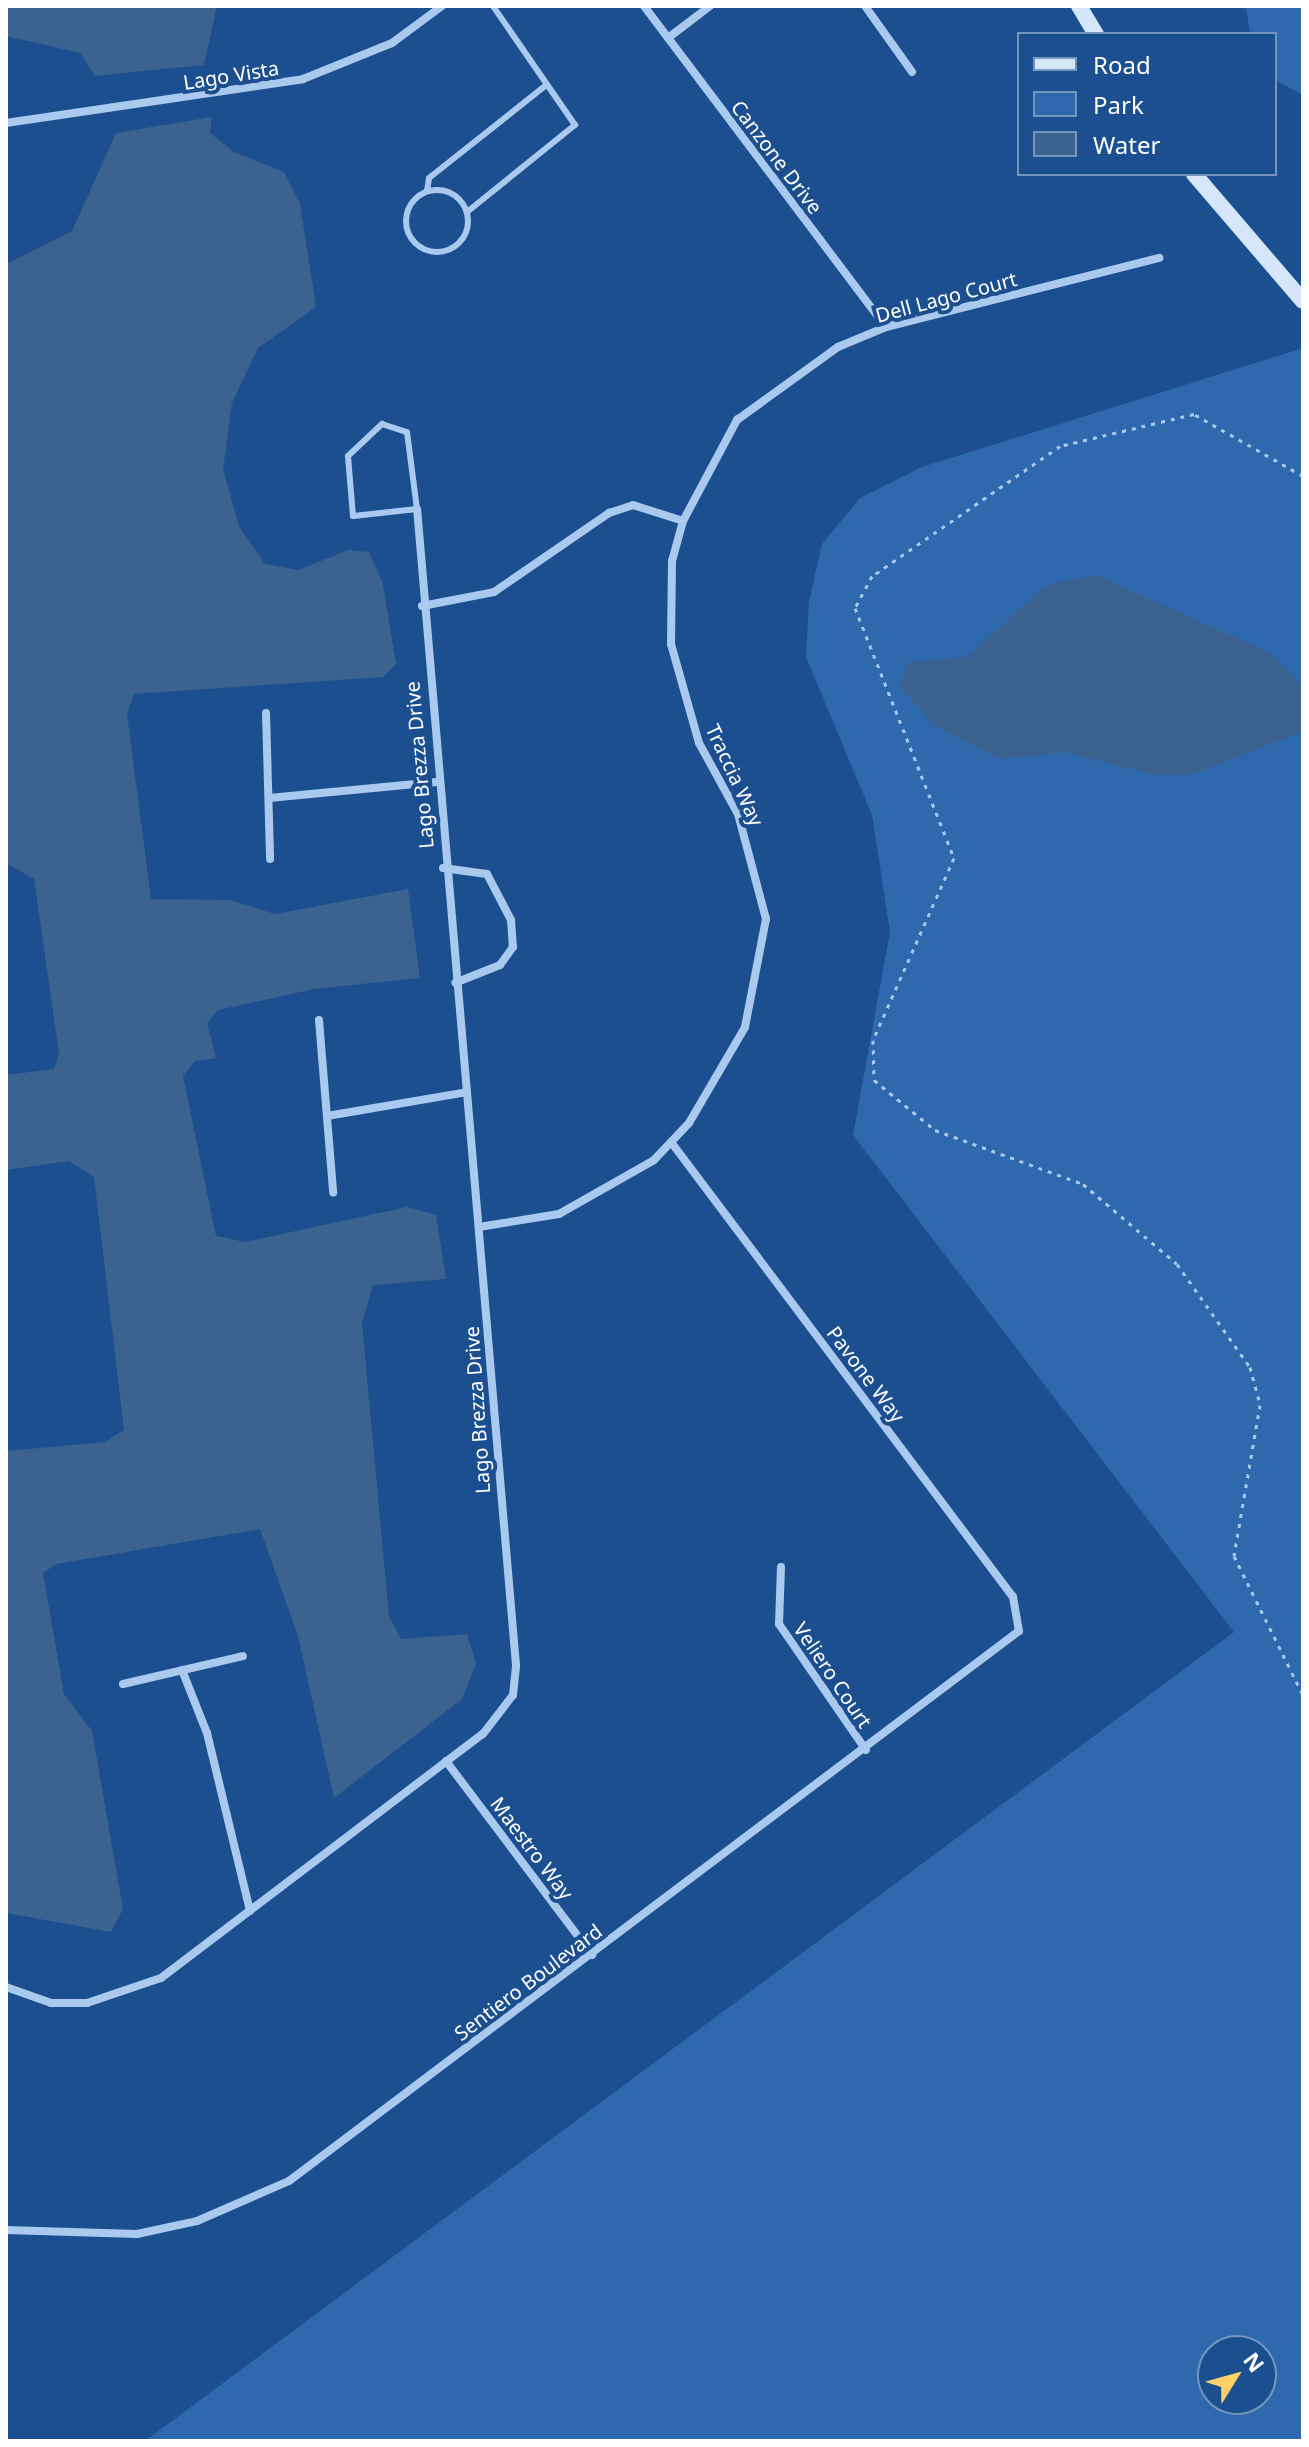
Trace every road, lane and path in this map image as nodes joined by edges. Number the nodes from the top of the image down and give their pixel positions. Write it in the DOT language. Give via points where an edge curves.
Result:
graph roads {
  1 [pos="442,6"];
  2 [pos="493,6"];
  3 [pos="644,6"];
  4 [pos="710,6"];
  5 [pos="865,6"];
  6 [pos="1079,6"];
  7 [pos="1095,32"];
  8 [pos="668,38"];
  9 [pos="912,72"];
  10 [pos="544,87"];
  11 [pos="6,123"];
  12 [pos="1196,176"];
  13 [pos="427,191"];
  14 [pos="467,212"];
  15 [pos="1159,258"];
  16 [pos="1303,301"];
  17 [pos="886,327"];
  18 [pos="1303,476"];
  19 [pos="417,509"];
  20 [pos="683,521"];
  21 [pos="422,606"];
  22 [pos="266,713"];
  23 [pos="436,782"];
  24 [pos="269,798"];
  25 [pos="270,859"];
  26 [pos="443,868"];
  27 [pos="455,983"];
  28 [pos="319,1020"];
  29 [pos="467,1092"];
  30 [pos="327,1116"];
  31 [pos="671,1142"];
  32 [pos="333,1192"];
  33 [pos="479,1227"];
  34 [pos="781,1567"];
  35 [pos="1019,1631"];
  36 [pos="243,1656"];
  37 [pos="182,1670"];
  38 [pos="123,1684"];
  39 [pos="1303,1695"];
  40 [pos="866,1750"];
  41 [pos="446,1761"];
  42 [pos="250,1911"];
  43 [pos="592,1955"];
  44 [pos="6,1987"];
  45 [pos="6,2230"];
  1 -- 11 [label="street, Lago Vista" via="392,43 303,79"];
  2 -- 10 [label="lane" via="537,62"];
  3 -- 8 [label="street, Canzone Drive"];
  4 -- 8 [label="street"];
  5 -- 9 [label="street"];
  6 -- 7 [label="street"];
  8 -- 17 [label="street, Canzone Drive"];
  10 -- 13 [label="lane" via="429,178"];
  10 -- 14 [label="lane" via="575,125"];
  12 -- 16 [label="street"];
  13 -- 14 [label="lane" via="451,194"];
  13 -- 14 [label="lane" via="405,218 422,249 457,246"];
  15 -- 17 [label="street, Dell Lago Court"];
  17 -- 20 [label="street, Dell Lago Court" via="814,360 737,420"];
  18 -- 39 [label="path" via="1194,414 1060,446 872,576 855,608 954,858 873,1040 874,1080 935,1130 1083,1184 1177,1264 1250,1367 1260,1405 1234,1556"];
  19 -- 19 [label="lane" via="407,432 382,424 348,456 353,516"];
  19 -- 21 [label="street, Lago Brezza Drive"];
  20 -- 21 [label="street" via="633,505 609,513 494,592"];
  20 -- 31 [label="street, Traccia Way" via="672,561 671,644 699,743 738,814 766,919 745,1027 718,1079"];
  21 -- 23 [label="street, Lago Brezza Drive"];
  22 -- 24 [label="street"];
  23 -- 24 [label="street"];
  23 -- 26 [label="street, Lago Brezza Drive"];
  24 -- 25 [label="street"];
  26 -- 27 [label="street, Lago Brezza Drive"];
  26 -- 27 [label="street" via="487,874 511,920 513,947 500,965"];
  27 -- 29 [label="street, Lago Brezza Drive"];
  28 -- 30 [label="street"];
  29 -- 30 [label="street"];
  29 -- 33 [label="street, Lago Brezza Drive"];
  30 -- 32 [label="street"];
  31 -- 33 [label="street, Traccia Way" via="611,1188 559,1214"];
  31 -- 35 [label="street, Pavone Way" via="1013,1597"];
  33 -- 41 [label="street, Lago Brezza Drive" via="516,1665 503,1714"];
  34 -- 40 [label="street, Veliero Court" via="779,1624"];
  35 -- 40 [label="street, Sentiero Boulevard"];
  36 -- 37 [label="street"];
  37 -- 38 [label="street"];
  37 -- 42 [label="street" via="207,1733"];
  40 -- 43 [label="street, Sentiero Boulevard"];
  41 -- 42 [label="street, Lago Brezza Drive"];
  41 -- 43 [label="street, Maestro Way"];
  42 -- 44 [label="street, Lago Brezza Drive" via="161,1978 120,1995 51,2003"];
  43 -- 45 [label="street, Sentiero Boulevard" via="255,2200 137,2234"];
}
